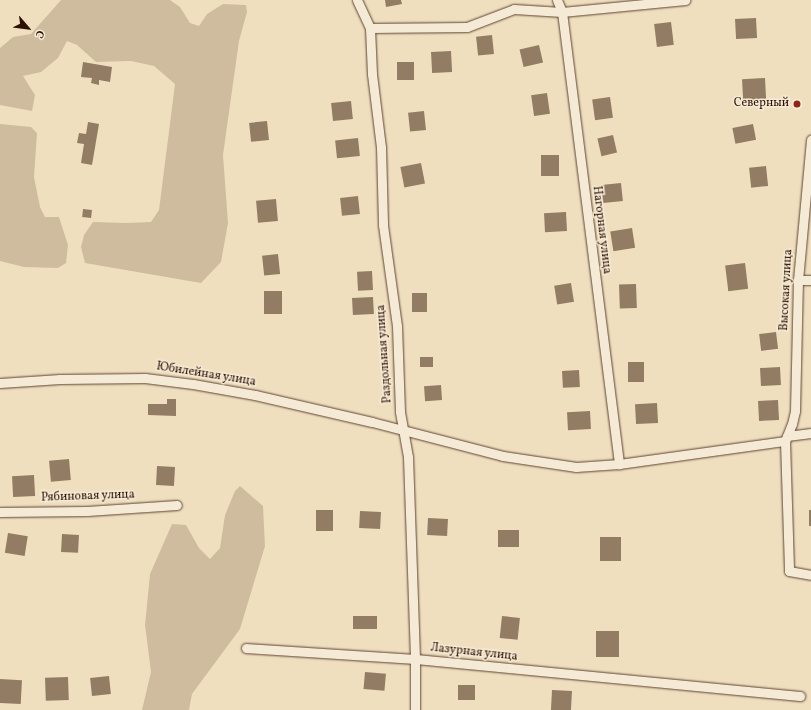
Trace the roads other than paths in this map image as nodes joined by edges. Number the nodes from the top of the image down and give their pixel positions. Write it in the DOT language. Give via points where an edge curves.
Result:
graph roads {
  1 [pos="357,0"];
  2 [pos="557,0"];
  3 [pos="684,0"];
  4 [pos="562,12"];
  5 [pos="370,28"];
  6 [pos="811,140"];
  7 [pos="798,280"];
  8 [pos="811,280"];
  9 [pos="0,383"];
  10 [pos="403,430"];
  11 [pos="811,434"];
  12 [pos="786,439"];
  13 [pos="619,464"];
  14 [pos="177,505"];
  15 [pos="0,512"];
  16 [pos="811,575"];
  17 [pos="246,648"];
  18 [pos="415,659"];
  19 [pos="800,696"];
  20 [pos="415,710"];
  1 -- 5 [label="street, Раздольная улица"];
  2 -- 4 [label="street, Нагорная улица"];
  3 -- 4 [label="street"];
  4 -- 5 [label="street" via="514,9 467,27"];
  4 -- 13 [label="street, Нагорная улица"];
  5 -- 10 [label="street, Раздольная улица" via="372,74 381,147 383,225 397,326"];
  6 -- 7 [label="street, Высокая улица"];
  7 -- 8 [label="street"];
  7 -- 12 [label="street, Высокая улица" via="795,411"];
  9 -- 10 [label="street, Юбилейная улица" via="145,378 255,395"];
  10 -- 13 [label="street, Юбилейная улица" via="544,464 576,467"];
  10 -- 18 [label="street, Раздольная улица" via="408,457"];
  11 -- 12 [label="street, Юбилейная улица"];
  12 -- 13 [label="street, Юбилейная улица"];
  12 -- 16 [label="street, Высокая улица" via="789,571"];
  14 -- 15 [label="street, Рябиновая улица" via="87,511"];
  17 -- 18 [label="street, Лазурная улица"];
  18 -- 19 [label="street, Лазурная улица"];
  18 -- 20 [label="street, Раздольная улица"];
}
